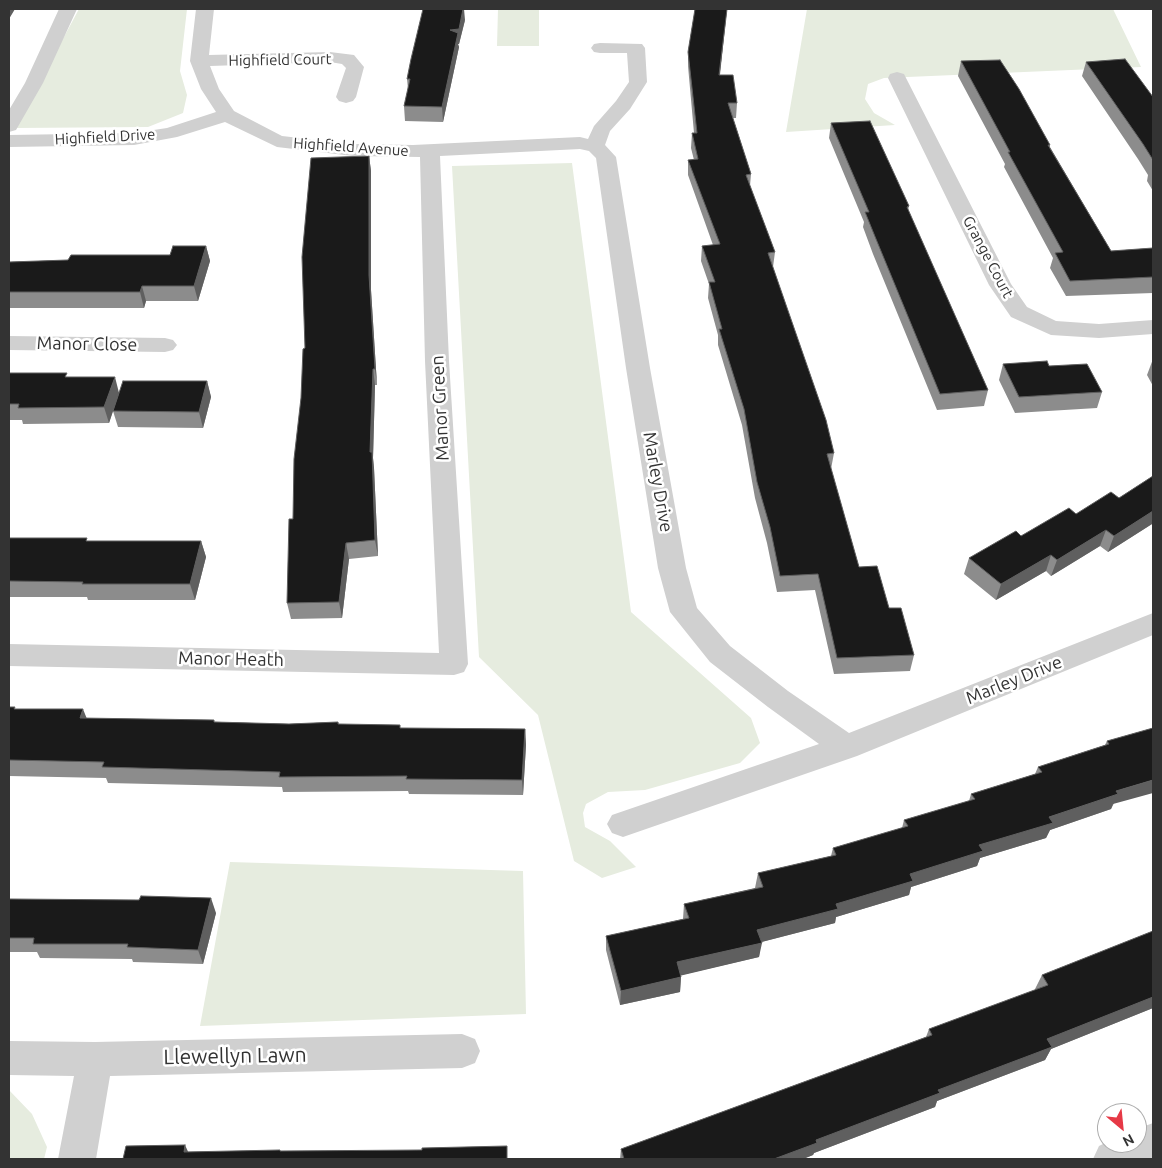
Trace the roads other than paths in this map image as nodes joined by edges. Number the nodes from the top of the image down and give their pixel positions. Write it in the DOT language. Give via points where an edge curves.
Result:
graph roads {
  1 [pos="68,9"];
  2 [pos="205,9"];
  3 [pos="600,48"];
  4 [pos="199,61"];
  5 [pos="897,78"];
  6 [pos="346,97"];
  7 [pos="227,115"];
  8 [pos="9,126"];
  9 [pos="9,141"];
  10 [pos="595,146"];
  11 [pos="430,151"];
  12 [pos="1153,327"];
  13 [pos="9,343"];
  14 [pos="165,345"];
  15 [pos="1153,624"];
  16 [pos="9,655"];
  17 [pos="454,664"];
  18 [pos="846,747"];
  19 [pos="622,824"];
  20 [pos="462,1052"];
  21 [pos="9,1058"];
  22 [pos="95,1059"];
  23 [pos="1153,1141"];
  24 [pos="77,1159"];
  25 [pos="1115,1159"];
  1 -- 8 [label="street" via="34,83"];
  2 -- 4 [label="street, Highfield Avenue"];
  3 -- 10 [label="street" via="636,48 638,82 601,130"];
  4 -- 6 [label="street, Highfield Court" via="348,59 355,67"];
  4 -- 7 [label="street, Highfield Avenue" via="210,89"];
  5 -- 12 [label="street, Grange Court" via="1000,285 1019,312 1051,328 1099,331"];
  7 -- 9 [label="street, Highfield Drive" via="170,133 134,139"];
  7 -- 11 [label="street, Highfield Avenue" via="277,141 353,150"];
  10 -- 11 [label="street, Highfield Avenue" via="565,143"];
  10 -- 18 [label="street, Marley Drive" via="606,157 669,549 684,612 720,654"];
  11 -- 17 [label="street, Manor Green" via="437,361"];
  13 -- 14 [label="street, Manor Close"];
  15 -- 18 [label="street, Marley Drive"];
  16 -- 17 [label="street, Manor Heath"];
  18 -- 19 [label="street, Marley Drive"];
  20 -- 22 [label="street, Llewellyn Lawn"];
  21 -- 22 [label="street, Llewellyn Lawn"];
  22 -- 24 [label="street"];
  23 -- 25 [label="street"];
}
